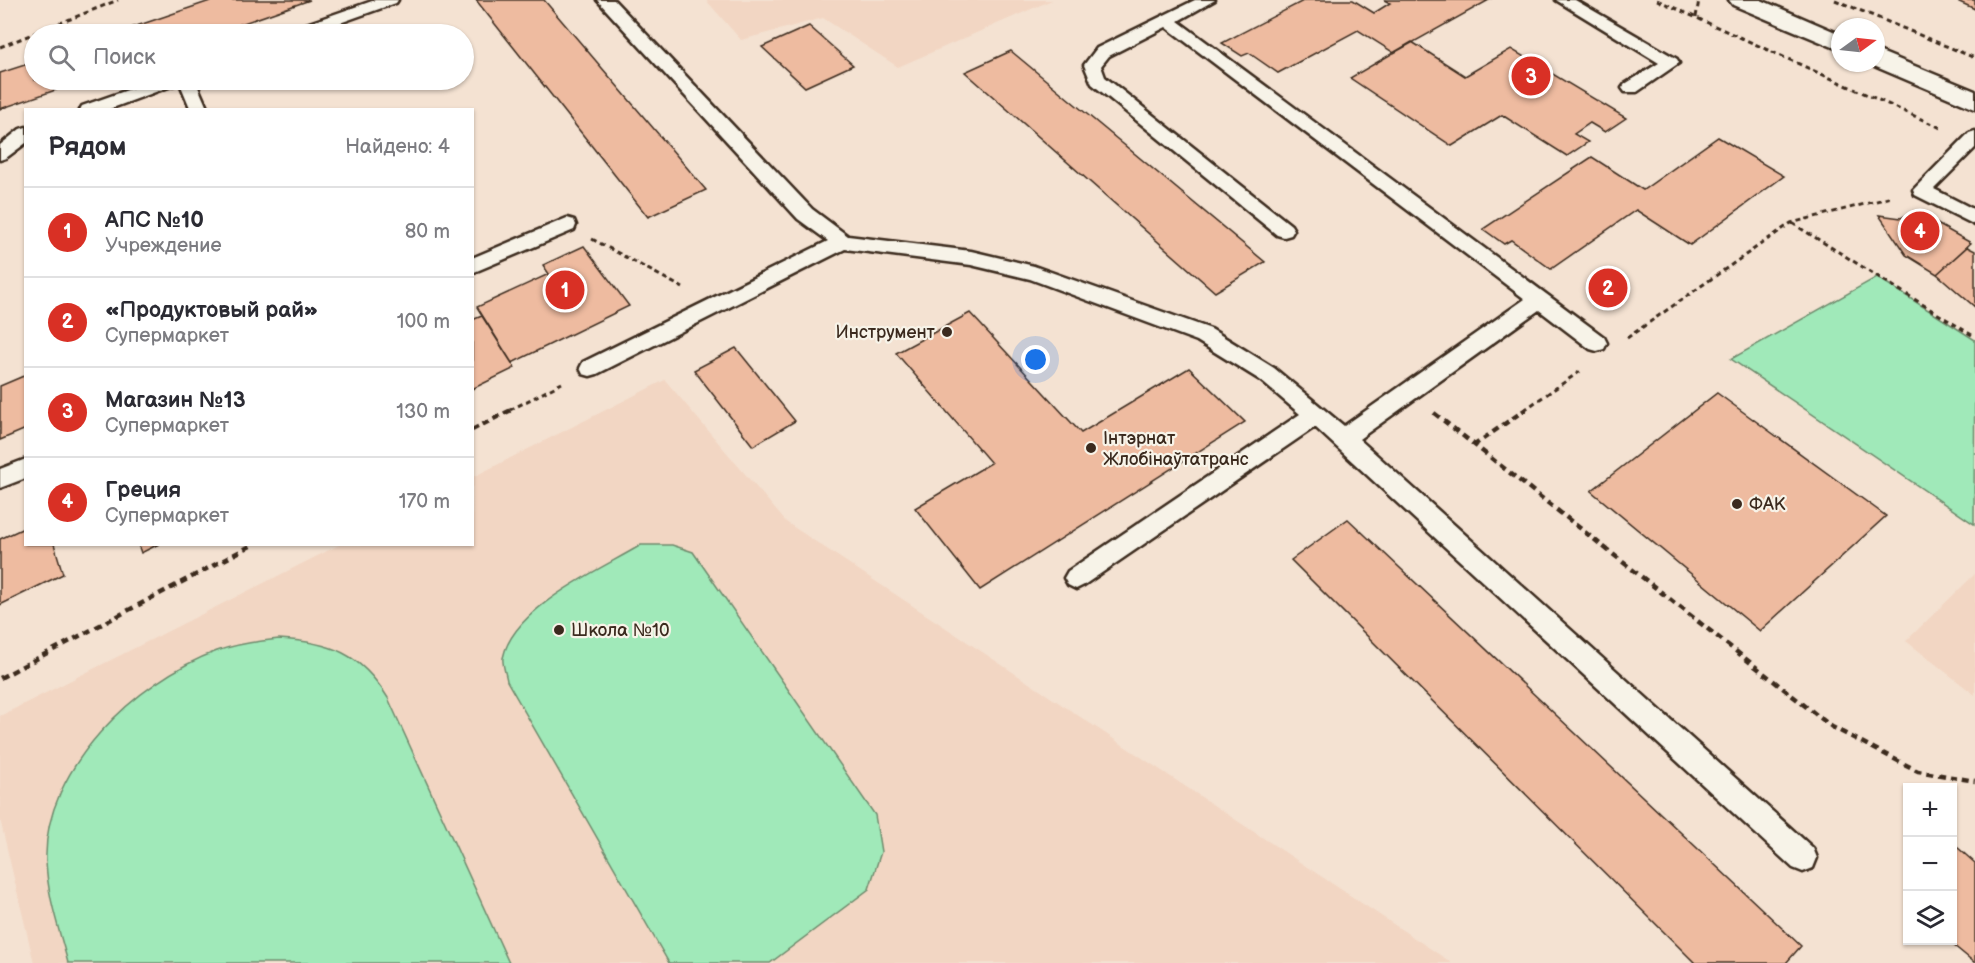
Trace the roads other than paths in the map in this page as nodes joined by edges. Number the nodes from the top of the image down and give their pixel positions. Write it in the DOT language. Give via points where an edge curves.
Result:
graph roads {
  1 [pos="390,0"];
  2 [pos="605,0"];
  3 [pos="1207,0"];
  4 [pos="1564,0"];
  5 [pos="1741,0"];
  6 [pos="1167,20"];
  7 [pos="323,24"];
  8 [pos="1831,39"];
  9 [pos="1885,62"];
  10 [pos="1631,88"];
  11 [pos="143,90"];
  12 [pos="191,90"];
  13 [pos="1975,101"];
  14 [pos="94,108"];
  15 [pos="199,108"];
  16 [pos="24,135"];
  17 [pos="1973,139"];
  18 [pos="0,154"];
  19 [pos="1975,218"];
  20 [pos="567,225"];
  21 [pos="1284,230"];
  22 [pos="843,242"];
  23 [pos="474,265"];
  24 [pos="1538,300"];
  25 [pos="1597,343"];
  26 [pos="590,369"];
  27 [pos="1316,415"];
  28 [pos="1343,438"];
  29 [pos="24,469"];
  30 [pos="0,480"];
  31 [pos="1076,578"];
  32 [pos="1803,858"];
  1 -- 7 [label="lane"];
  2 -- 22 [label="lane" via="805,214"];
  3 -- 6 [label="lane"];
  4 -- 10 [label="lane" via="1671,63"];
  5 -- 8 [label="main road"];
  6 -- 21 [label="lane" via="1103,52 1092,65 1098,80"];
  6 -- 24 [label="lane"];
  9 -- 13 [label="main road"];
  11 -- 14 [label="lane"];
  12 -- 15 [label="lane"];
  16 -- 18 [label="lane"];
  17 -- 19 [label="lane" via="1922,190"];
  20 -- 23 [label="lane"];
  22 -- 26 [label="lane"];
  22 -- 27 [label="lane" via="971,258 1034,273 1183,327 1204,335 1267,374"];
  24 -- 25 [label="lane"];
  24 -- 28 [label="lane"];
  27 -- 28 [label="lane"];
  27 -- 31 [label="lane"];
  28 -- 32 [label="lane"];
  29 -- 30 [label="lane"];
}
